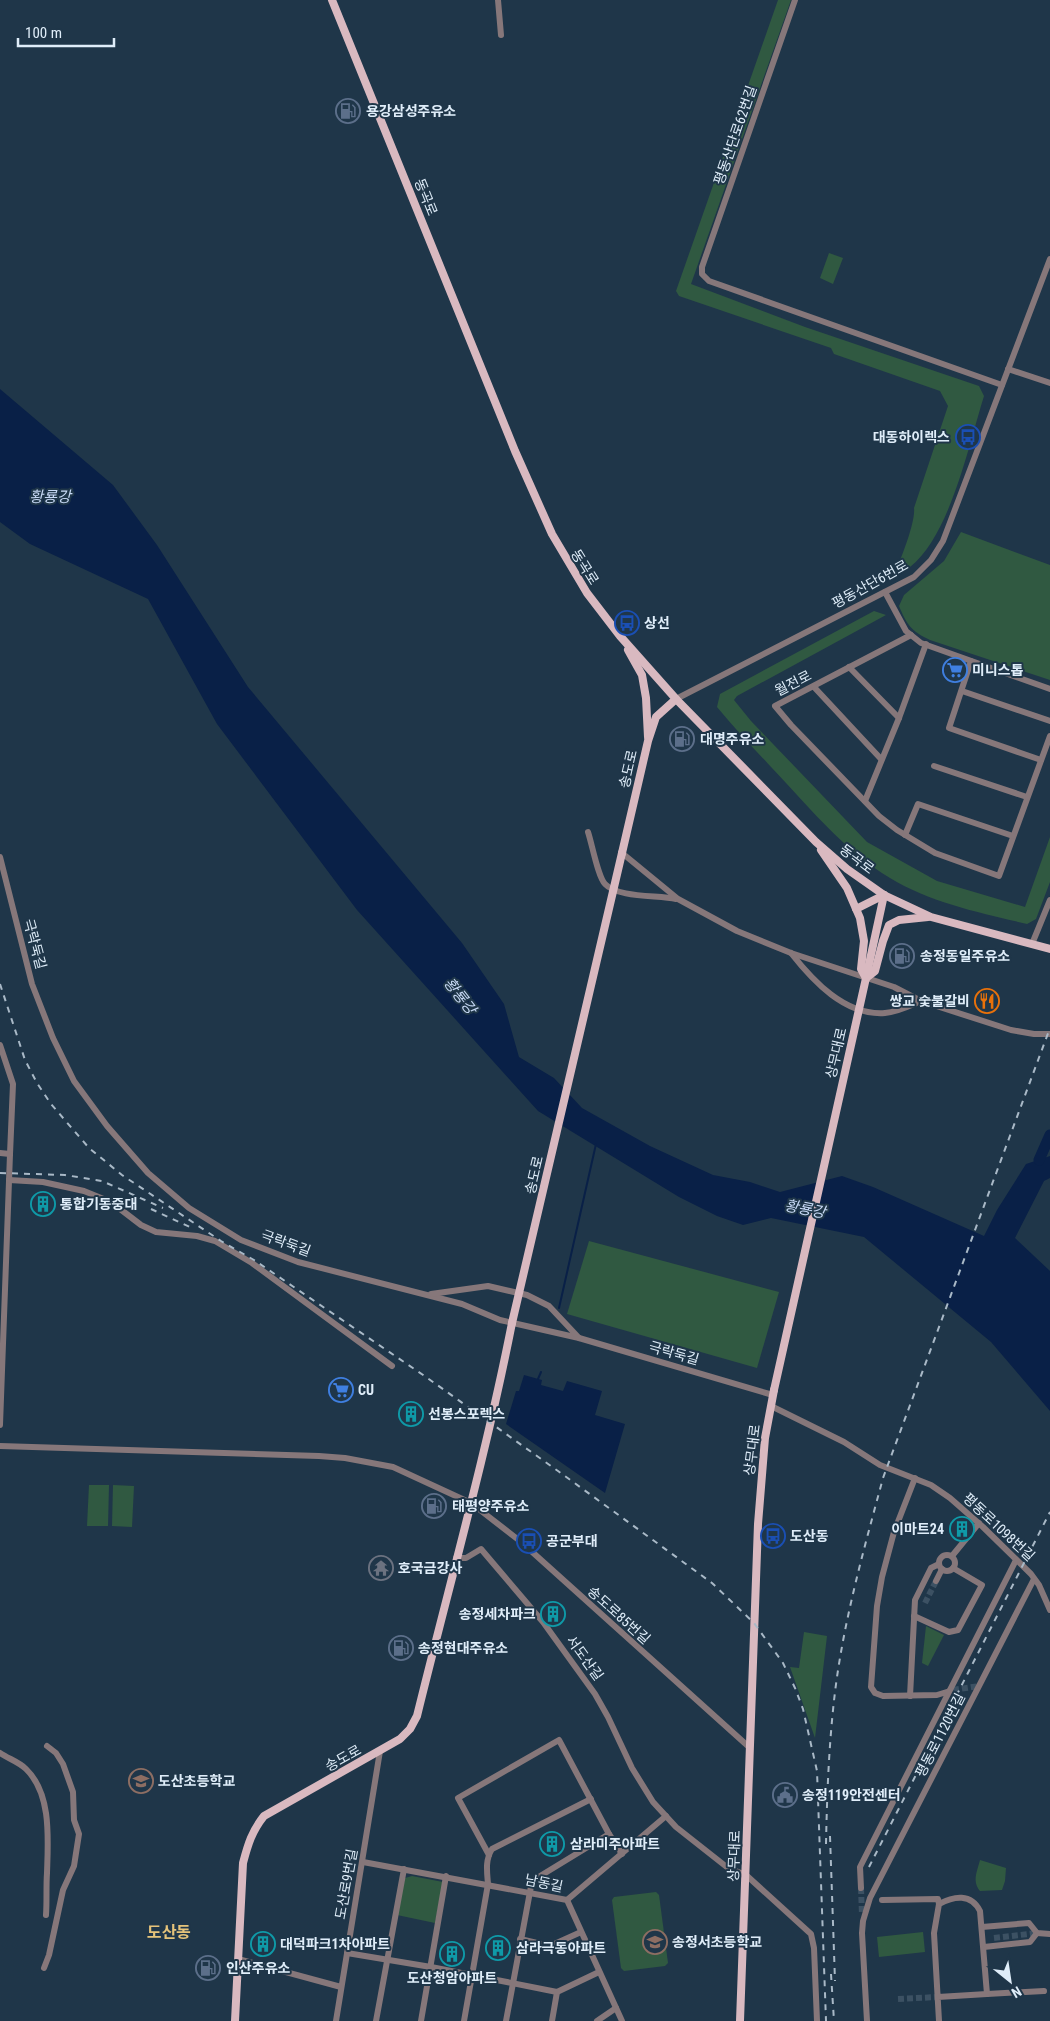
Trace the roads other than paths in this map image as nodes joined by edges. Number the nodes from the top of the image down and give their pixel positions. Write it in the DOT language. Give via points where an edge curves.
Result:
graph roads {
  1 [pos="332,0"];
  2 [pos="498,0"];
  3 [pos="795,0"];
  4 [pos="501,35"];
  5 [pos="1050,259"];
  6 [pos="1008,369"];
  7 [pos="1050,383"];
  8 [pos="1002,385"];
  9 [pos="885,592"];
  10 [pos="911,635"];
  11 [pos="620,636"];
  12 [pos="926,644"];
  13 [pos="971,661"];
  14 [pos="849,667"];
  15 [pos="814,687"];
  16 [pos="1050,689"];
  17 [pos="962,691"];
  18 [pos="676,699"];
  19 [pos="900,718"];
  20 [pos="1050,721"];
  21 [pos="1050,736"];
  22 [pos="648,741"];
  23 [pos="881,759"];
  24 [pos="1041,760"];
  25 [pos="934,766"];
  26 [pos="1027,797"];
  27 [pos="864,801"];
  28 [pos="588,832"];
  29 [pos="905,835"];
  30 [pos="1013,836"];
  31 [pos="816,842"];
  32 [pos="622,853"];
  33 [pos="0,858"];
  34 [pos="884,895"];
  35 [pos="678,899"];
  36 [pos="1050,900"];
  37 [pos="856,909"];
  38 [pos="931,917"];
  39 [pos="1032,944"];
  40 [pos="1050,949"];
  41 [pos="791,953"];
  42 [pos="866,978"];
  43 [pos="921,1001"];
  44 [pos="1050,1034"];
  45 [pos="0,1045"];
  46 [pos="0,1153"];
  47 [pos="10,1154"];
  48 [pos="9,1180"];
  49 [pos="428,1295"];
  50 [pos="512,1323"];
  51 [pos="579,1338"];
  52 [pos="392,1366"];
  53 [pos="774,1392"];
  54 [pos="771,1406"];
  55 [pos="0,1425"];
  56 [pos="0,1446"];
  57 [pos="915,1478"];
  58 [pos="471,1503"];
  59 [pos="979,1523"];
  60 [pos="952,1556"];
  61 [pos="456,1558"];
  62 [pos="1016,1560"];
  63 [pos="941,1567"];
  64 [pos="953,1568"];
  65 [pos="1034,1579"];
  66 [pos="936,1581"];
  67 [pos="1050,1610"];
  68 [pos="914,1616"];
  69 [pos="951,1691"];
  70 [pos="910,1696"];
  71 [pos="47,1746"];
  72 [pos="749,1747"];
  73 [pos="380,1751"];
  74 [pos="0,1754"];
  75 [pos="591,1799"];
  76 [pos="666,1816"];
  77 [pos="609,1834"];
  78 [pos="622,1854"];
  79 [pos="488,1855"];
  80 [pos="363,1862"];
  81 [pos="404,1869"];
  82 [pos="746,1875"];
  83 [pos="446,1876"];
  84 [pos="488,1884"];
  85 [pos="861,1888"];
  86 [pos="529,1892"];
  87 [pos="567,1900"];
  88 [pos="882,1900"];
  89 [pos="939,1904"];
  90 [pos="46,1915"];
  91 [pos="982,1927"];
  92 [pos="581,1932"];
  93 [pos="1037,1933"];
  94 [pos="1050,1934"];
  95 [pos="520,1939"];
  96 [pos="984,1947"];
  97 [pos="347,1953"];
  98 [pos="238,1959"];
  99 [pos="386,1960"];
  100 [pos="431,1967"];
  101 [pos="44,1968"];
  102 [pos="599,1972"];
  103 [pos="472,1975"];
  104 [pos="513,1982"];
  105 [pos="341,1987"];
  106 [pos="1044,1990"];
  107 [pos="557,1992"];
  108 [pos="987,1994"];
  109 [pos="938,1996"];
  110 [pos="616,2008"];
  111 [pos="235,2021"];
  112 [pos="336,2021"];
  113 [pos="376,2021"];
  114 [pos="421,2021"];
  115 [pos="464,2021"];
  116 [pos="506,2021"];
  117 [pos="552,2021"];
  118 [pos="597,2021"];
  119 [pos="622,2021"];
  120 [pos="740,2021"];
  121 [pos="818,2021"];
  122 [pos="868,2021"];
  123 [pos="939,2021"];
  1 -- 11 [label="main road, 동곡로" via="486,381 548,525 578,580"];
  2 -- 4 [label="street"];
  3 -- 8 [label="street, 평동산단로62번길" via="702,274 710,281"];
  5 -- 6 [label="street, 평동산단6번로"];
  6 -- 7 [label="street"];
  6 -- 8 [label="street, 평동산단6번로"];
  8 -- 9 [label="street, 평동산단6번로" via="943,541 931,560 914,577"];
  9 -- 10 [label="street"];
  9 -- 18 [label="street, 평동산단6번로"];
  10 -- 12 [label="street"];
  10 -- 14 [label="street, 월전로"];
  11 -- 18 [label="main road, 동곡로"];
  11 -- 22 [label="main road" via="642,675"];
  12 -- 13 [label="street"];
  12 -- 19 [label="street"];
  13 -- 16 [label="street"];
  13 -- 17 [label="street"];
  14 -- 15 [label="street, 월전로"];
  14 -- 19 [label="street"];
  15 -- 23 [label="street"];
  15 -- 27 [label="street, 월전로" via="775,706"];
  17 -- 20 [label="street"];
  17 -- 24 [label="street" via="948,728"];
  18 -- 22 [label="main road, 송도로" via="656,717"];
  18 -- 31 [label="main road, 동곡로"];
  19 -- 23 [label="street"];
  21 -- 24 [label="street, 월전로"];
  22 -- 32 [label="main road, 송도로"];
  23 -- 27 [label="street"];
  24 -- 26 [label="street, 월전로"];
  25 -- 26 [label="street"];
  26 -- 30 [label="street, 월전로"];
  27 -- 29 [label="street, 월전로"];
  28 -- 35 [label="street" via="605,884 622,894"];
  29 -- 30 [label="street" via="918,804"];
  29 -- 30 [label="street, 월전로" via="949,860 999,876"];
  31 -- 34 [label="main road, 동곡로"];
  31 -- 37 [label="main road" via="847,888"];
  32 -- 35 [label="street"];
  32 -- 50 [label="main road, 송도로, bridge"];
  33 -- 49 [label="street, 극락둑길" via="32,984 53,1038 74,1081 148,1173 189,1208 241,1240 298,1262"];
  34 -- 37 [label="main road"];
  34 -- 38 [label="main road, 동곡로"];
  34 -- 42 [label="main road, 상무대로"];
  35 -- 41 [label="street" via="738,931"];
  36 -- 39 [label="street"];
  37 -- 42 [label="main road" via="864,940 861,969"];
  38 -- 39 [label="main road, 동곡로"];
  38 -- 42 [label="main road" via="899,920 889,925 875,971"];
  39 -- 40 [label="main road, 동곡로"];
  41 -- 42 [label="street"];
  41 -- 43 [label="street" via="826,990 845,1004 877,1013 896,1011"];
  42 -- 43 [label="street" via="899,989"];
  42 -- 53 [label="main road, 상무대로, bridge"];
  43 -- 44 [label="street" via="1011,1030"];
  45 -- 47 [label="street" via="12,1084"];
  46 -- 47 [label="street"];
  47 -- 48 [label="street"];
  48 -- 52 [label="street" via="42,1182 84,1191 111,1202 156,1232 215,1241 252,1263"];
  48 -- 55 [label="street"];
  49 -- 50 [label="street, 극락둑길"];
  49 -- 51 [label="street" via="498,1287 527,1295 548,1306"];
  50 -- 51 [label="street, 극락둑길"];
  50 -- 58 [label="main road, 송도로"];
  51 -- 53 [label="street, 극락둑길"];
  53 -- 54 [label="main road, 상무대로"];
  54 -- 57 [label="street, 평동로1098번길" via="844,1442 880,1465"];
  54 -- 72 [label="main road, 상무대로" via="758,1524"];
  56 -- 58 [label="street" via="319,1456 354,1460 393,1467"];
  57 -- 59 [label="street, 평동로1098번길" via="950,1498"];
  57 -- 70 [label="street" via="894,1532 882,1577 871,1682 873,1691 878,1695"];
  58 -- 61 [label="main road, 송도로"];
  58 -- 72 [label="street, 송도로85번길" via="520,1542"];
  59 -- 60 [label="street"];
  59 -- 62 [label="street, 평동로1098번길"];
  60 -- 63 [label="street" via="944,1555 940,1559"];
  60 -- 64 [label="street"];
  61 -- 73 [label="main road, 송도로" via="416,1716 400,1739"];
  61 -- 76 [label="street, 서도산길" via="466,1558 481,1549 543,1622 596,1694 632,1768 653,1802"];
  62 -- 65 [label="street, 평동로1098번길"];
  62 -- 69 [label="street"];
  63 -- 64 [label="street"];
  63 -- 66 [label="street"];
  63 -- 68 [label="street" via="931,1568 915,1600"];
  64 -- 68 [label="street" via="982,1585 958,1630 949,1632"];
  65 -- 67 [label="street, 평동로1098번길"];
  65 -- 122 [label="street, 평동로1120번길" via="862,1918"];
  68 -- 70 [label="street"];
  69 -- 70 [label="street"];
  69 -- 85 [label="street" via="860,1867"];
  71 -- 101 [label="street" via="63,1764 73,1792 78,1834 74,1866 63,1890"];
  72 -- 82 [label="main road, 상무대로"];
  73 -- 80 [label="street, 도산로9번길"];
  73 -- 98 [label="main road, 송도로" via="264,1816 255,1826 243,1863"];
  74 -- 90 [label="street" via="28,1771 42,1796 49,1851"];
  75 -- 77 [label="street"];
  75 -- 79 [label="street" via="492,1849"];
  75 -- 79 [label="street" via="559,1740 458,1798"];
  76 -- 78 [label="street"];
  76 -- 82 [label="street, 서도산길" via="728,1868"];
  77 -- 78 [label="street"];
  77 -- 86 [label="street" via="532,1881"];
  78 -- 87 [label="street"];
  79 -- 84 [label="street"];
  80 -- 81 [label="street, 남동길"];
  80 -- 97 [label="street, 도산로9번길"];
  81 -- 83 [label="street, 남동길"];
  81 -- 99 [label="street"];
  82 -- 120 [label="main road, 상무대로"];
  82 -- 121 [label="street, 서도산길" via="813,1938"];
  83 -- 84 [label="street, 남동길"];
  83 -- 100 [label="street"];
  84 -- 86 [label="street, 남동길"];
  84 -- 103 [label="street"];
  86 -- 87 [label="street, 남동길"];
  86 -- 95 [label="street"];
  87 -- 92 [label="street, 남동길"];
  88 -- 89 [label="street" via="938,1899"];
  89 -- 91 [label="street" via="958,1896 967,1898 978,1907"];
  89 -- 109 [label="street" via="934,1925"];
  91 -- 93 [label="street" via="1029,1924"];
  91 -- 96 [label="street"];
  92 -- 95 [label="street" via="550,1946"];
  92 -- 102 [label="street, 남동길"];
  93 -- 94 [label="street"];
  93 -- 96 [label="street" via="1030,1942"];
  95 -- 104 [label="street"];
  96 -- 108 [label="street"];
  97 -- 99 [label="street"];
  97 -- 105 [label="street, 도산로9번길"];
  98 -- 105 [label="street"];
  98 -- 111 [label="main road, 송도로"];
  99 -- 100 [label="street"];
  99 -- 113 [label="street"];
  100 -- 103 [label="street"];
  100 -- 114 [label="street"];
  102 -- 107 [label="street"];
  102 -- 110 [label="street, 남동길"];
  103 -- 104 [label="street"];
  103 -- 115 [label="street"];
  104 -- 107 [label="street"];
  104 -- 116 [label="street"];
  105 -- 112 [label="street, 도산로9번길"];
  106 -- 108 [label="street"];
  107 -- 117 [label="street"];
  108 -- 109 [label="street"];
  109 -- 123 [label="street"];
  110 -- 118 [label="street"];
  110 -- 119 [label="street, 남동길"];
}
